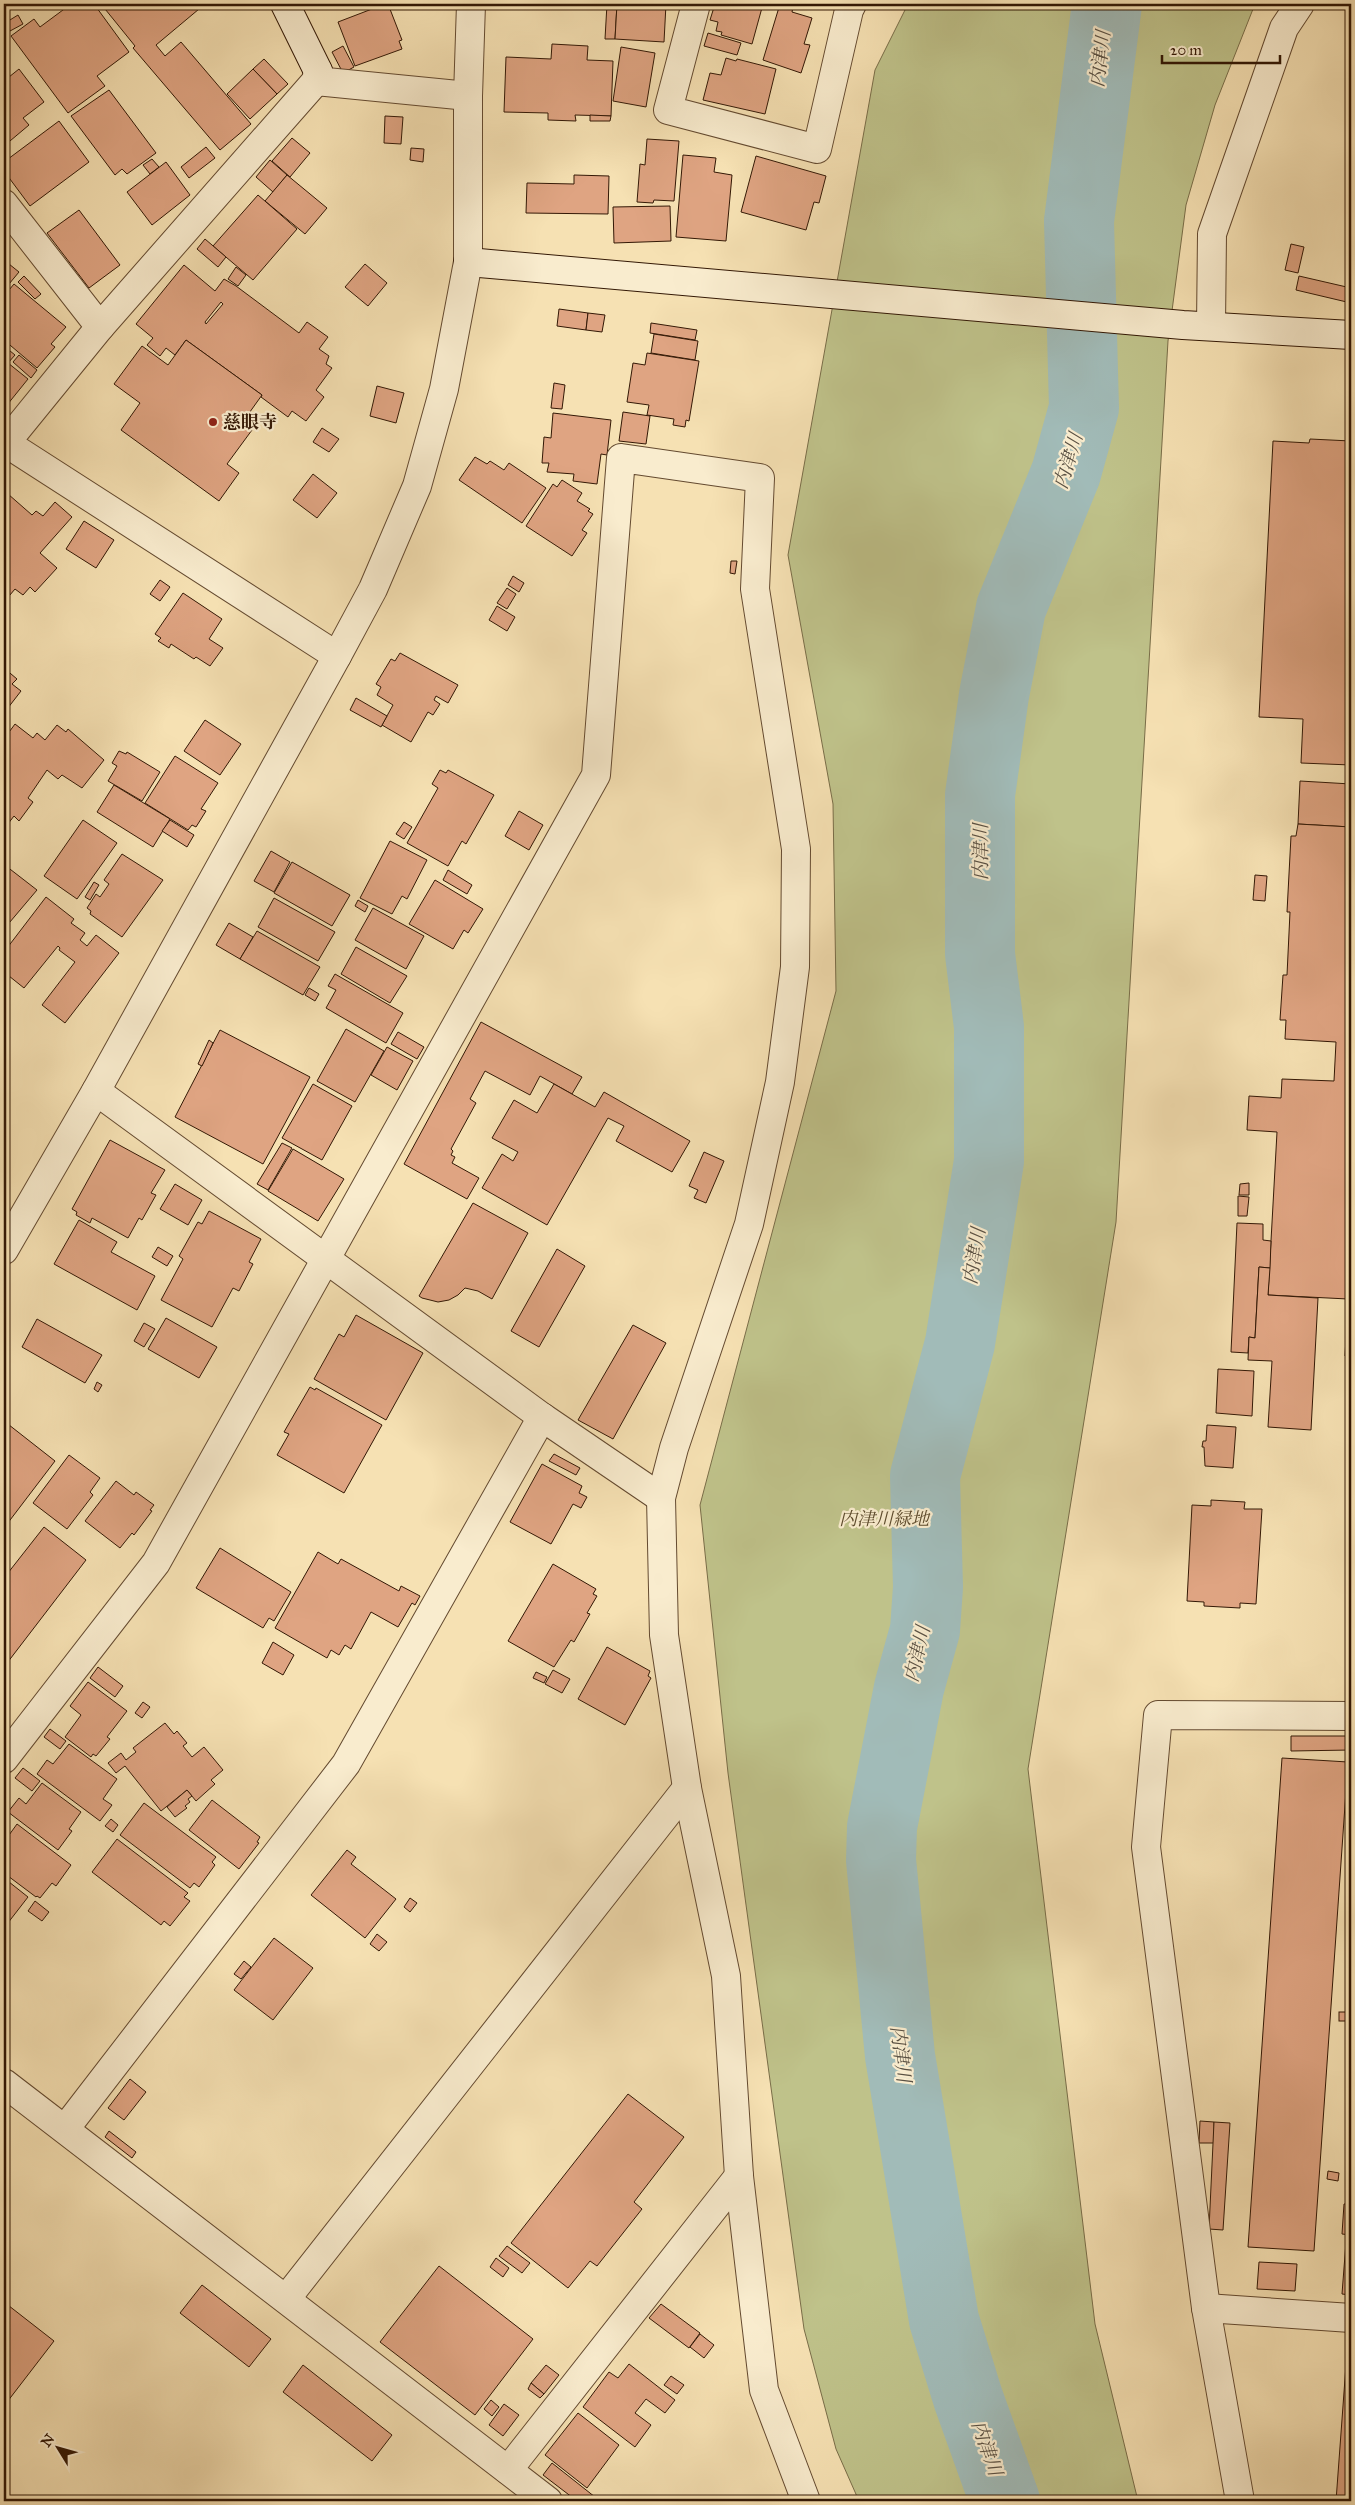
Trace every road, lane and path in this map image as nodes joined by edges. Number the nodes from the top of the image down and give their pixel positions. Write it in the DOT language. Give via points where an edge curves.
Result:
graph roads {
  1 [pos="285,4"];
  2 [pos="471,4"];
  3 [pos="696,4"];
  4 [pos="852,4"];
  5 [pos="1300,4"];
  6 [pos="317,76"];
  7 [pos="468,96"];
  8 [pos="4,204"];
  9 [pos="468,262"];
  10 [pos="1211,326"];
  11 [pos="100,327"];
  12 [pos="1351,335"];
  13 [pos="5,444"];
  14 [pos="337,656"];
  15 [pos="96,1091"];
  16 [pos="4,1250"];
  17 [pos="328,1258"];
  18 [pos="542,1417"];
  19 [pos="661,1498"];
  20 [pos="1351,1716"];
  21 [pos="4,1759"];
  22 [pos="687,1788"];
  23 [pos="4,2083"];
  24 [pos="65,2129"];
  25 [pos="739,2176"];
  26 [pos="286,2299"];
  27 [pos="1206,2308"];
  28 [pos="1351,2318"];
  29 [pos="508,2470"];
  30 [pos="548,2501"];
  31 [pos="806,2501"];
  32 [pos="1240,2501"];
  1 -- 6 [label="street"];
  2 -- 7 [label="street"];
  3 -- 4 [label="street" via="668,110 816,148"];
  5 -- 10 [label="street" via="1284,28 1212,234"];
  6 -- 7 [label="street"];
  6 -- 11 [label="street"];
  7 -- 9 [label="street"];
  8 -- 11 [label="street"];
  9 -- 10 [label="street"];
  9 -- 14 [label="street" via="444,389 417,486 372,589"];
  10 -- 12 [label="street"];
  11 -- 13 [label="street"];
  13 -- 14 [label="street"];
  14 -- 15 [label="street"];
  15 -- 16 [label="street"];
  15 -- 17 [label="street"];
  17 -- 18 [label="street"];
  17 -- 19 [label="street" via="596,775 622,458 760,478 755,589 796,849 794,967 780,1082 749,1224 674,1448"];
  17 -- 21 [label="street" via="156,1563"];
  18 -- 19 [label="street"];
  18 -- 24 [label="street" via="346,1764"];
  19 -- 22 [label="street" via="664,1635"];
  20 -- 27 [label="street" via="1158,1715 1146,1847"];
  22 -- 25 [label="street" via="726,1976"];
  22 -- 26 [label="street"];
  23 -- 24 [label="street"];
  24 -- 26 [label="street"];
  25 -- 29 [label="street"];
  25 -- 31 [label="street" via="764,2390"];
  26 -- 29 [label="street"];
  27 -- 28 [label="street"];
  27 -- 32 [label="street"];
  29 -- 30 [label="street"];
}
